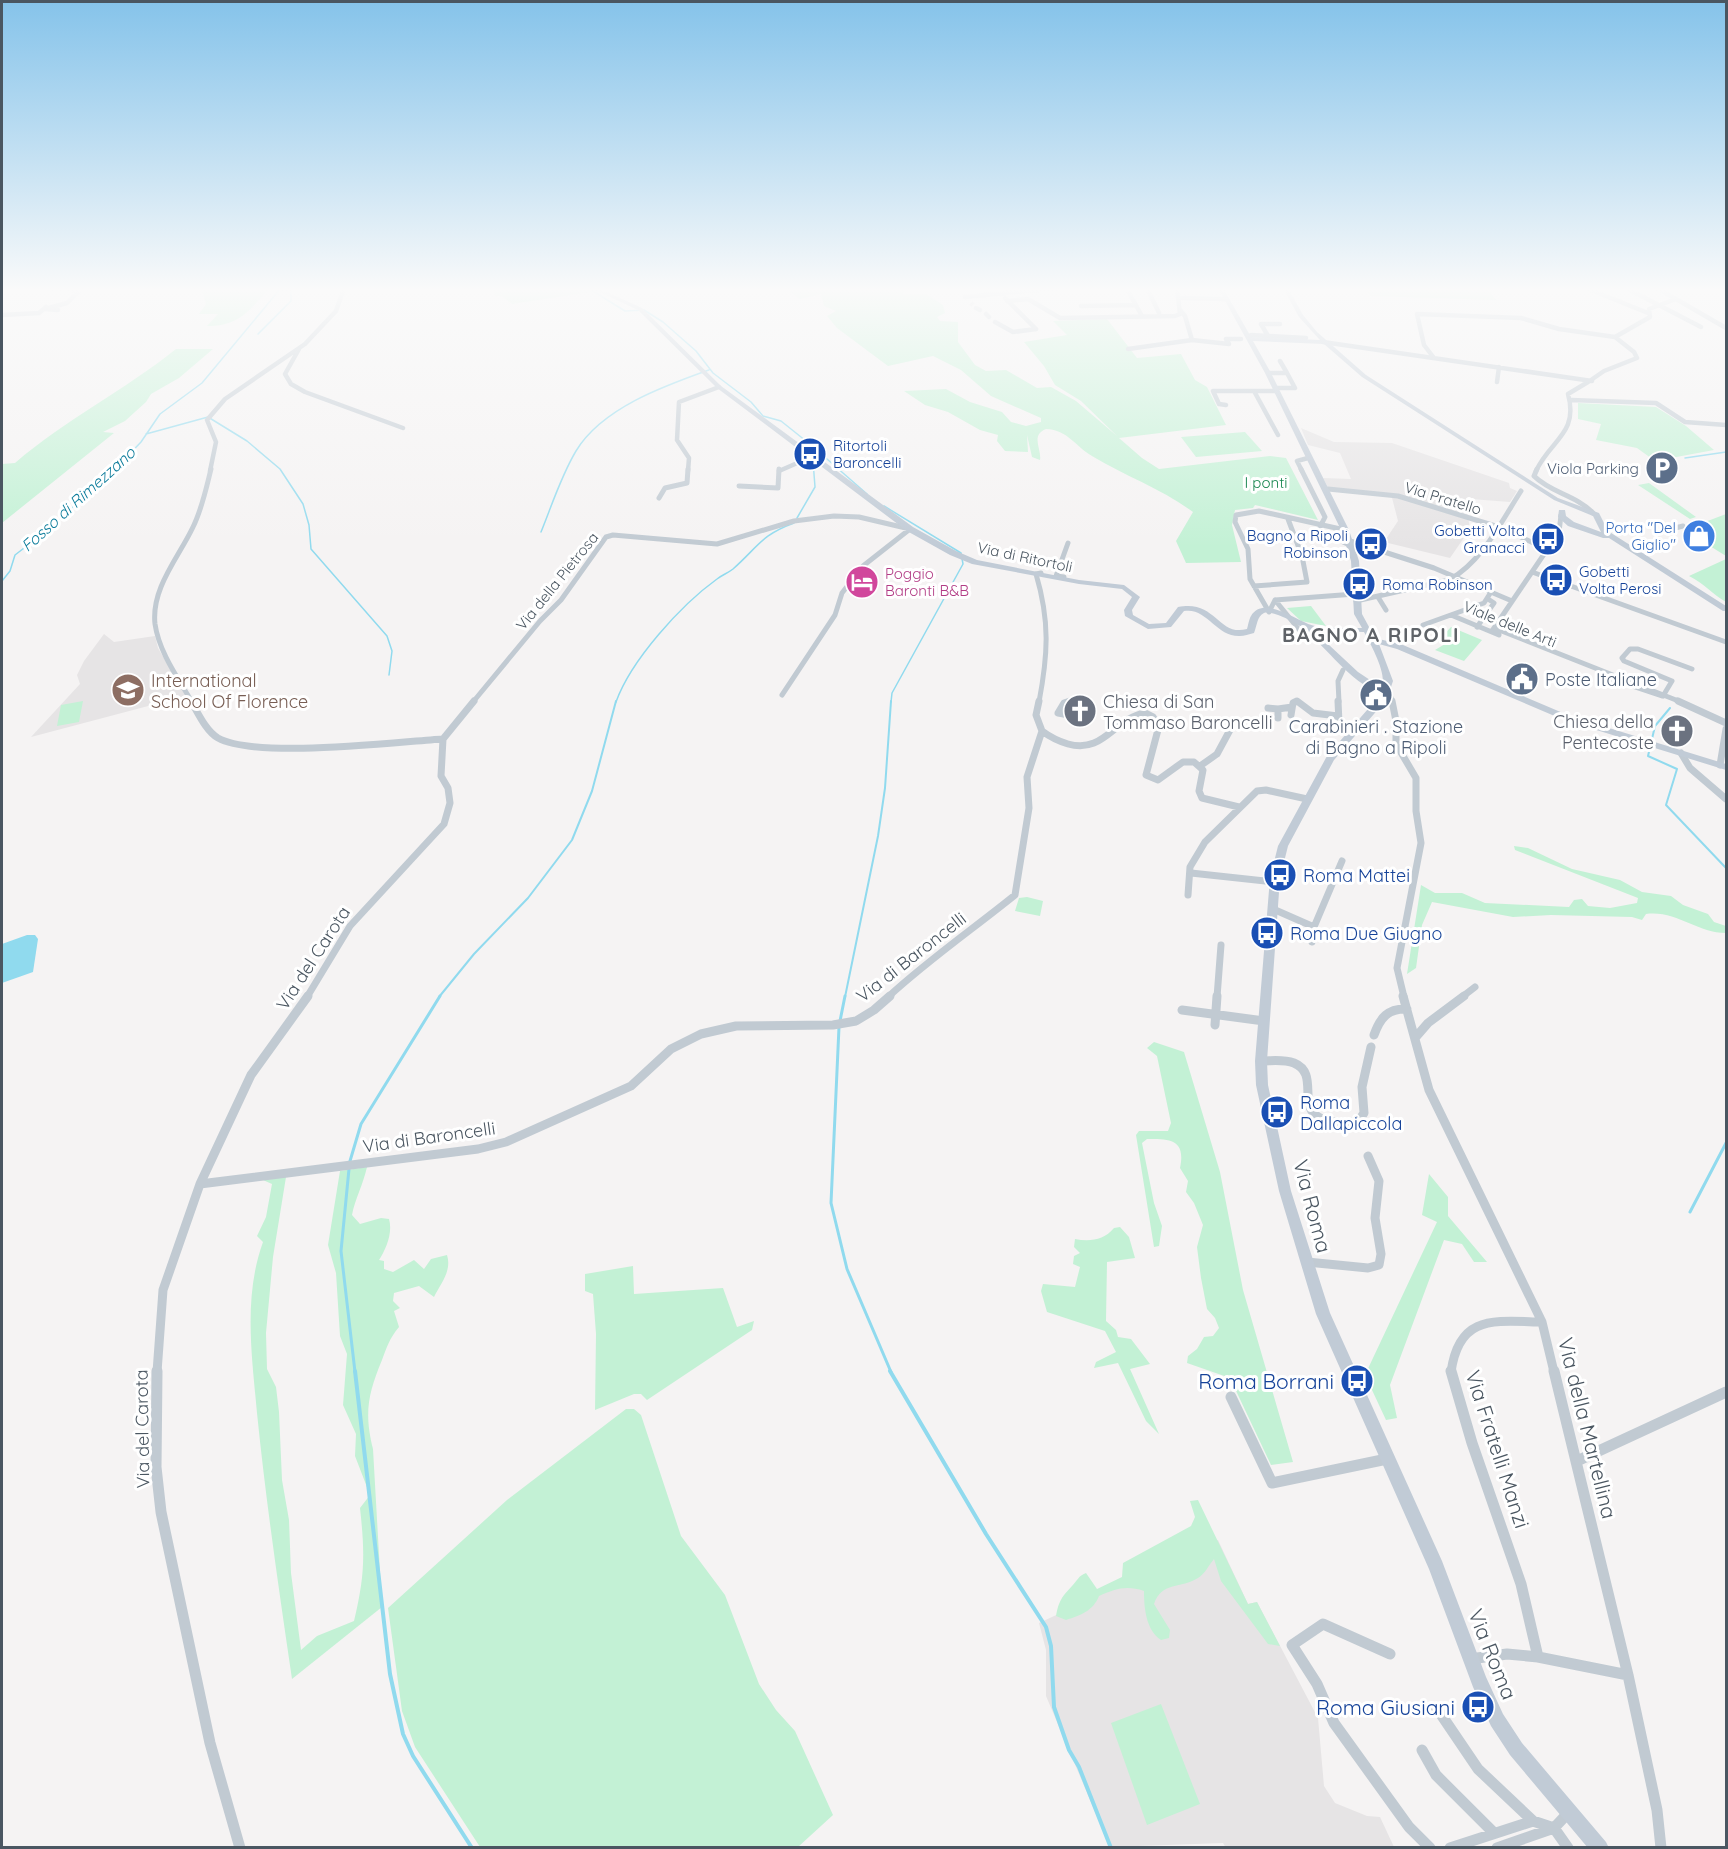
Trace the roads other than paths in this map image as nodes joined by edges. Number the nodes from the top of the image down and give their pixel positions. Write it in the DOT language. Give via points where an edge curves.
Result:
graph roads {
  1 [pos="261,374"];
  2 [pos="285,374"];
  3 [pos="705,374"];
  4 [pos="1269,374"];
  5 [pos="1288,374"];
  6 [pos="1356,374"];
  7 [pos="1362,374"];
  8 [pos="1498,374"];
  9 [pos="1549,374"];
  10 [pos="1597,374"];
  11 [pos="1588,380"];
  12 [pos="1497,382"];
  13 [pos="718,387"];
  14 [pos="1276,390"];
  15 [pos="1254,391"];
  16 [pos="1571,400"];
  17 [pos="1226,405"];
  18 [pos="1726,425"];
  19 [pos="403,428"];
  20 [pos="1278,435"];
  21 [pos="811,457"];
  22 [pos="1308,458"];
  23 [pos="739,486"];
  24 [pos="1328,489"];
  25 [pos="1521,491"];
  26 [pos="659,498"];
  27 [pos="1587,506"];
  28 [pos="1577,509"];
  29 [pos="1593,513"];
  30 [pos="1561,514"];
  31 [pos="1288,519"];
  32 [pos="1600,524"];
  33 [pos="1320,527"];
  34 [pos="1498,527"];
  35 [pos="1582,527"];
  36 [pos="1675,528"];
  37 [pos="1685,528"];
  38 [pos="910,529"];
  39 [pos="1341,530"];
  40 [pos="1559,532"];
  41 [pos="1068,543"];
  42 [pos="1351,544"];
  43 [pos="1546,549"];
  44 [pos="1532,572"];
  45 [pos="1033,574"];
  46 [pos="1457,577"];
  47 [pos="1079,582"];
  48 [pos="1254,586"];
  49 [pos="1491,592"];
  50 [pos="1378,597"];
  51 [pos="1355,598"];
  52 [pos="1488,599"];
  53 [pos="1275,600"];
  54 [pos="1512,601"];
  55 [pos="1726,609"];
  56 [pos="1386,610"];
  57 [pos="1269,612"];
  58 [pos="1726,614"];
  59 [pos="1286,615"];
  60 [pos="1451,615"];
  61 [pos="1423,625"];
  62 [pos="1305,626"];
  63 [pos="1477,627"];
  64 [pos="1365,630"];
  65 [pos="1492,630"];
  66 [pos="1371,639"];
  67 [pos="1309,642"];
  68 [pos="1726,642"];
  69 [pos="1346,669"];
  70 [pos="1692,669"];
  71 [pos="1386,693"];
  72 [pos="782,695"];
  73 [pos="1663,696"];
  74 [pos="1292,707"];
  75 [pos="1268,708"];
  76 [pos="1278,709"];
  77 [pos="1058,713"];
  78 [pos="1291,715"];
  79 [pos="1338,716"];
  80 [pos="1278,718"];
  81 [pos="1726,723"];
  82 [pos="1726,729"];
  83 [pos="1230,730"];
  84 [pos="1042,731"];
  85 [pos="1349,734"];
  86 [pos="443,740"];
  87 [pos="1682,753"];
  88 [pos="1200,766"];
  89 [pos="1723,766"];
  90 [pos="1307,799"];
  91 [pos="1726,799"];
  92 [pos="1239,807"];
  93 [pos="1342,861"];
  94 [pos="1191,873"];
  95 [pos="1275,882"];
  96 [pos="1188,895"];
  97 [pos="1273,909"];
  98 [pos="1314,927"];
  99 [pos="1312,942"];
  100 [pos="1221,945"];
  101 [pos="1475,987"];
  102 [pos="1407,1009"];
  103 [pos="1182,1010"];
  104 [pos="1215,1014"];
  105 [pos="1264,1021"];
  106 [pos="1215,1025"];
  107 [pos="1374,1035"];
  108 [pos="1415,1038"];
  109 [pos="1371,1047"];
  110 [pos="1261,1061"];
  111 [pos="1368,1156"];
  112 [pos="200,1184"];
  113 [pos="1306,1263"];
  114 [pos="1542,1322"];
  115 [pos="1726,1392"];
  116 [pos="1231,1397"];
  117 [pos="1387,1459"];
  118 [pos="1577,1461"];
  119 [pos="1390,1654"];
  120 [pos="1538,1657"];
  121 [pos="1470,1659"];
  122 [pos="1628,1675"];
  123 [pos="1436,1707"];
  124 [pos="1422,1750"];
  125 [pos="1569,1812"];
  126 [pos="1533,1821"];
  127 [pos="1554,1828"];
  128 [pos="1494,1833"];
  129 [pos="240,1848"];
  130 [pos="1430,1848"];
  131 [pos="1450,1848"];
  132 [pos="1497,1848"];
  133 [pos="1568,1848"];
  134 [pos="1600,1848"];
  135 [pos="1661,1848"];
  1 -- 86 [label="street" via="225,399 207,420 216,442 199,513 156,603 162,649 213,732 226,742 263,747"];
  2 -- 19 [label="street" via="291,384 305,393"];
  3 -- 13 [label="main road, Via di Ritortoli"];
  4 -- 14 [label="main road"];
  5 -- 14 [label="street" via="1295,388"];
  6 -- 30 [label="main road" via="1375,391 1550,502"];
  7 -- 28 [label="main road"];
  8 -- 12 [label="street"];
  9 -- 11 [label="street"];
  10 -- 11 [label="street"];
  11 -- 16 [label="street" via="1570,391"];
  13 -- 21 [label="main road, Via di Ritortoli"];
  13 -- 26 [label="street" via="679,402 676,435 682,453 689,458 687,483 665,488"];
  14 -- 15 [label="street"];
  14 -- 22 [label="main road"];
  15 -- 17 [label="street" via="1213,391 1219,404"];
  15 -- 20 [label="street"];
  16 -- 18 [label="street" via="1656,403 1685,422"];
  16 -- 27 [label="street" via="1563,439 1534,476"];
  21 -- 23 [label="street" via="779,469 778,488"];
  21 -- 38 [label="main road, Via di Ritortoli"];
  22 -- 33 [label="street" via="1297,461 1325,517"];
  22 -- 39 [label="main road"];
  24 -- 34 [label="street, Via Pratello" via="1398,496"];
  25 -- 34 [label="street"];
  27 -- 28 [label="street"];
  27 -- 29 [label="street"];
  28 -- 29 [label="main road"];
  28 -- 30 [label="main road"];
  29 -- 32 [label="main road"];
  30 -- 35 [label="main road" via="1568,522"];
  30 -- 40 [label="street"];
  31 -- 33 [label="street"];
  31 -- 48 [label="street" via="1307,582"];
  31 -- 48 [label="street" via="1251,510 1235,517 1248,549"];
  32 -- 35 [label="main road"];
  32 -- 55 [label="main road" via="1605,532"];
  33 -- 39 [label="street"];
  34 -- 43 [label="street, Via Pratello"];
  34 -- 46 [label="street"];
  35 -- 40 [label="street"];
  35 -- 58 [label="main road" via="1602,534"];
  36 -- 37 [label="street"];
  38 -- 45 [label="main road, Via di Ritortoli" via="965,558"];
  38 -- 72 [label="street" via="863,566"];
  38 -- 86 [label="street, Via della Pietrosa" via="859,517 834,516 794,521 717,544 609,536 561,600"];
  39 -- 42 [label="main road"];
  40 -- 43 [label="street"];
  41 -- 47 [label="street" via="1056,576"];
  42 -- 46 [label="street" via="1387,551"];
  42 -- 51 [label="main road"];
  43 -- 44 [label="street"];
  44 -- 54 [label="street"];
  44 -- 68 [label="street"];
  45 -- 47 [label="main road, Via di Ritortoli"];
  45 -- 84 [label="street, Via di Baroncelli" via="1043,598 1048,637 1036,715"];
  46 -- 49 [label="street"];
  46 -- 50 [label="street"];
  47 -- 57 [label="main road, Via di Ritortoli" via="1129,589 1136,597 1128,610 1129,616 1152,627 1168,625 1181,609 1192,607 1207,612 1225,631 1244,633 1252,630 1257,614"];
  48 -- 57 [label="street"];
  49 -- 52 [label="street"];
  49 -- 54 [label="street"];
  50 -- 51 [label="street"];
  50 -- 56 [label="street"];
  51 -- 53 [label="street"];
  51 -- 64 [label="main road"];
  52 -- 60 [label="street"];
  52 -- 63 [label="street" via="1494,603"];
  53 -- 57 [label="street, Via di Ritortoli"];
  53 -- 59 [label="street"];
  54 -- 65 [label="street"];
  57 -- 59 [label="main road"];
  59 -- 62 [label="main road"];
  59 -- 67 [label="street"];
  60 -- 61 [label="street"];
  60 -- 63 [label="street, Viale delle Arti"];
  62 -- 64 [label="main road"];
  62 -- 69 [label="main road"];
  63 -- 65 [label="street, Viale delle Arti"];
  64 -- 66 [label="main road"];
  65 -- 73 [label="street, Viale delle Arti" via="1654,696"];
  66 -- 71 [label="main road" via="1389,681"];
  66 -- 87 [label="main road" via="1400,647 1567,718"];
  69 -- 71 [label="main road"];
  69 -- 79 [label="street" via="1338,681"];
  70 -- 73 [label="street" via="1630,649 1622,658 1624,661 1672,681"];
  71 -- 85 [label="main road, Via Roma"];
  71 -- 102 [label="street, Via della Martellina" via="1393,703 1396,744 1416,778 1421,843 1397,968"];
  73 -- 81 [label="street, Viale delle Arti"];
  74 -- 76 [label="street"];
  74 -- 78 [label="street"];
  74 -- 79 [label="street" via="1297,701 1313,713"];
  75 -- 76 [label="street"];
  76 -- 80 [label="street"];
  77 -- 77 [label="street" via="1086,718 1091,708 1070,701"];
  79 -- 85 [label="street" via="1339,726"];
  82 -- 89 [label="street"];
  83 -- 88 [label="street" via="1217,754"];
  84 -- 88 [label="street" via="1048,738 1087,747 1131,716 1144,715 1159,726 1146,775 1158,780 1185,762"];
  84 -- 112 [label="street, Via di Baroncelli" via="1027,777 1029,807 1015,895 856,1021 833,1025 736,1026 701,1034 671,1049 631,1086 506,1142 478,1149"];
  85 -- 90 [label="main road, Via Roma"];
  86 -- 112 [label="street, Via del Carota" via="441,776 450,802 444,824 350,926 300,1009 251,1075"];
  87 -- 89 [label="main road"];
  87 -- 91 [label="street" via="1690,768"];
  88 -- 92 [label="street" via="1202,798"];
  90 -- 92 [label="street" via="1263,789"];
  90 -- 95 [label="main road, Via Roma" via="1286,840"];
  92 -- 94 [label="street" via="1205,842 1190,867"];
  93 -- 98 [label="street"];
  94 -- 95 [label="street"];
  94 -- 96 [label="street"];
  95 -- 97 [label="main road, Via Roma"];
  97 -- 98 [label="street"];
  97 -- 105 [label="main road, Via Roma"];
  98 -- 99 [label="street"];
  100 -- 104 [label="street"];
  101 -- 108 [label="street" via="1428,1023"];
  102 -- 107 [label="street" via="1387,1012"];
  102 -- 108 [label="street, Via della Martellina"];
  103 -- 104 [label="street"];
  104 -- 105 [label="street"];
  104 -- 106 [label="street"];
  105 -- 110 [label="main road, Via Roma"];
  108 -- 114 [label="street, Via della Martellina" via="1429,1090"];
  109 -- 110 [label="street" via="1362,1087 1364,1113 1358,1122 1316,1117 1301,1068 1293,1063"];
  110 -- 113 [label="main road, Via Roma" via="1262,1085 1285,1191"];
  111 -- 113 [label="street" via="1379,1181 1375,1218 1379,1264 1368,1268"];
  112 -- 129 [label="street, Via del Carota" via="163,1290 156,1467 163,1522 210,1743"];
  113 -- 117 [label="main road, Via Roma" via="1335,1342"];
  114 -- 118 [label="street, Via della Martellina"];
  114 -- 120 [label="street, Via Fratelli Manzi" via="1485,1322 1472,1327 1452,1349 1451,1372 1517,1568"];
  115 -- 118 [label="street"];
  116 -- 117 [label="street" via="1272,1483"];
  117 -- 121 [label="main road, Via Roma" via="1436,1567"];
  118 -- 122 [label="street, Via della Martellina"];
  119 -- 130 [label="street" via="1323,1624 1292,1645 1317,1684 1334,1722 1409,1827"];
  120 -- 121 [label="street" via="1507,1654"];
  120 -- 122 [label="street"];
  121 -- 125 [label="main road, Via Roma" via="1508,1737"];
  122 -- 135 [label="street, Via della Martellina" via="1657,1810"];
  123 -- 126 [label="street" via="1478,1769"];
  124 -- 128 [label="street" via="1436,1775"];
  125 -- 127 [label="street"];
  125 -- 134 [label="main road, Via Roma"];
  126 -- 127 [label="street"];
  126 -- 128 [label="street"];
  127 -- 132 [label="street"];
  127 -- 133 [label="street"];
  128 -- 131 [label="street"];
}
